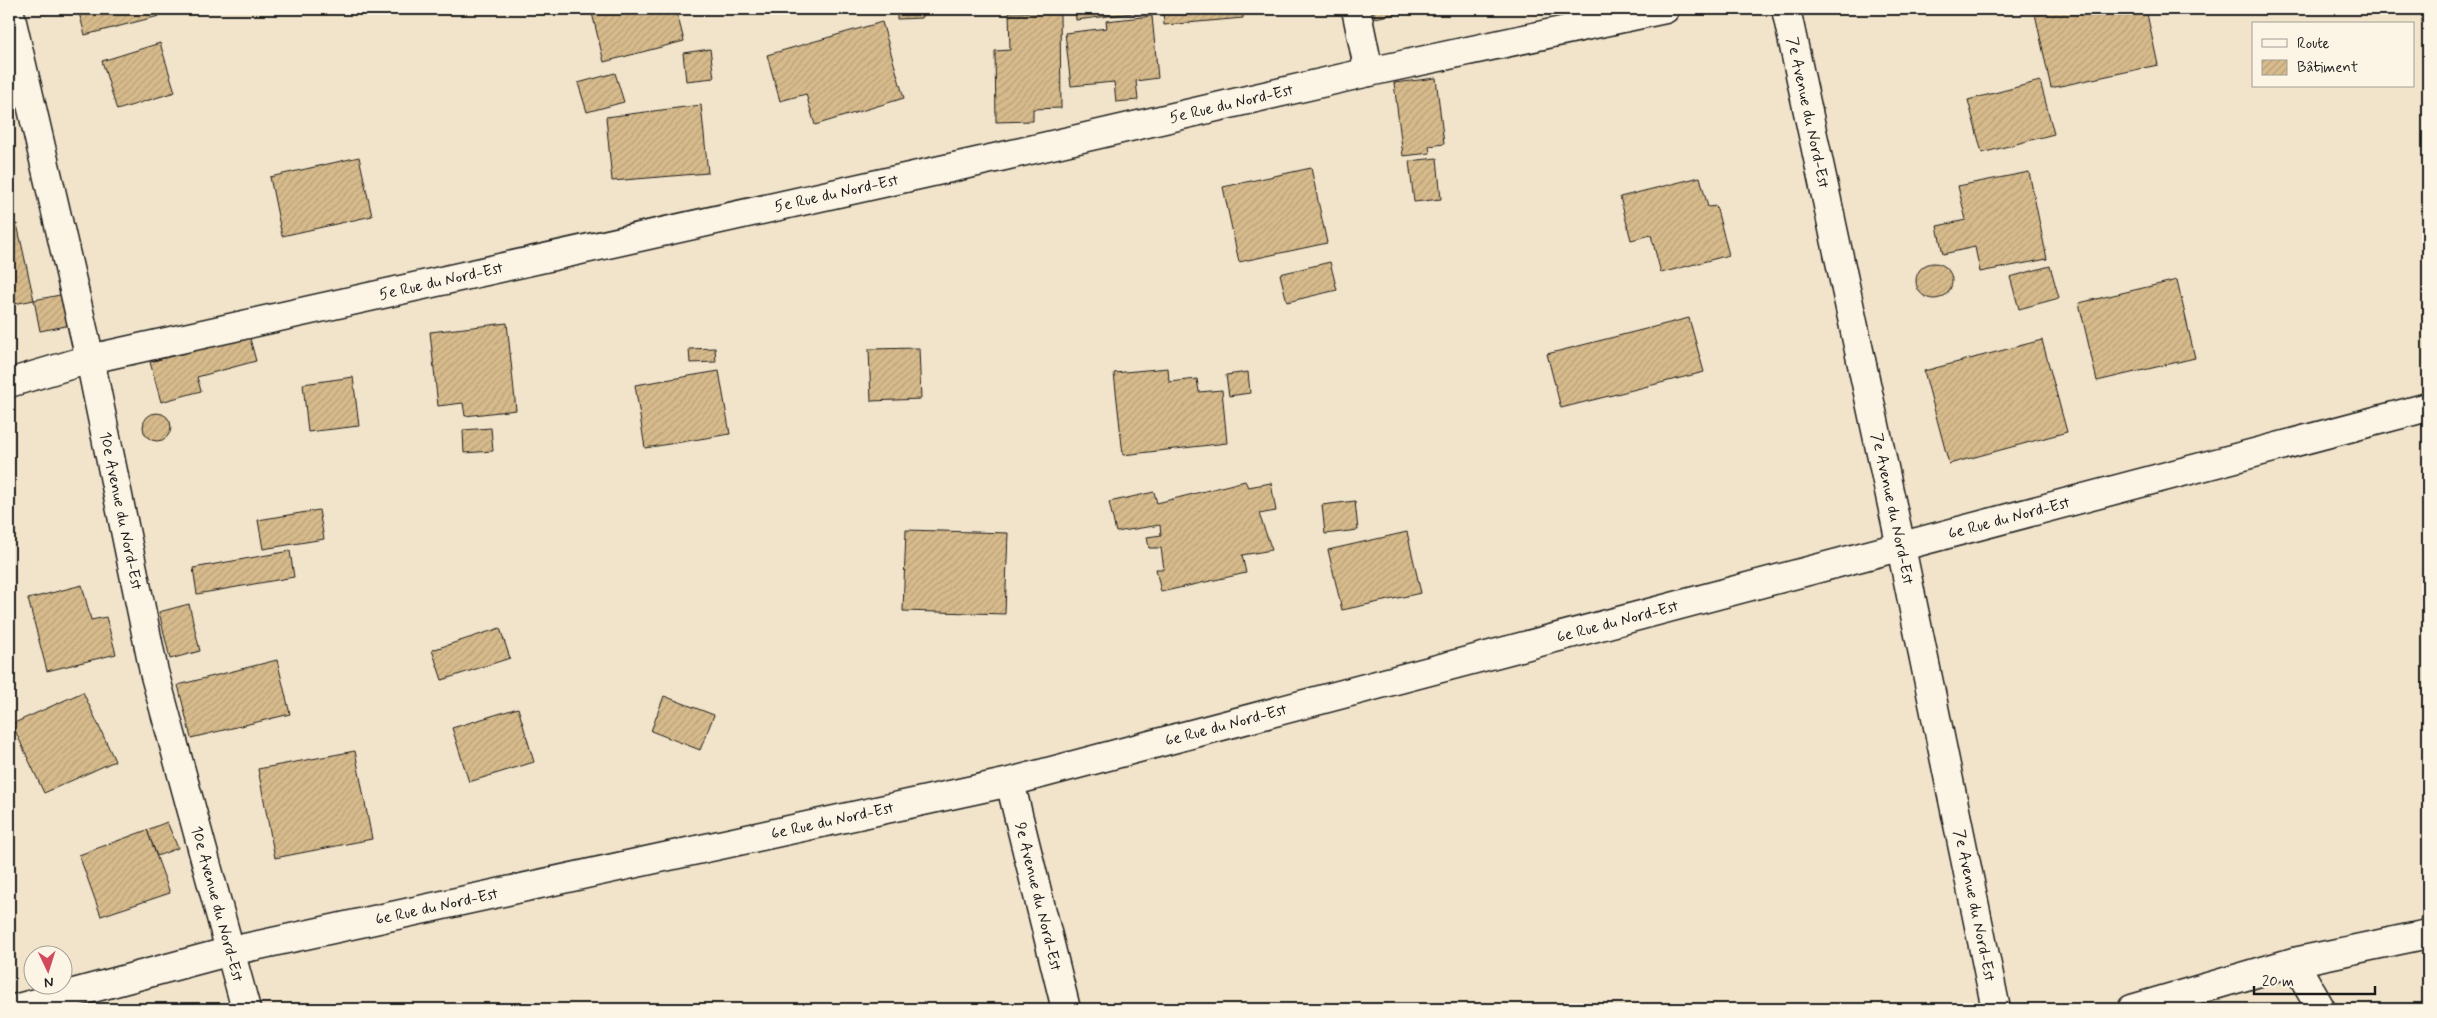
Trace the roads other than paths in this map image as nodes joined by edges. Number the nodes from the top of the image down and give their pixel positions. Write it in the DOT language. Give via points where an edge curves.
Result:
graph roads {
  1 [pos="9,9"];
  2 [pos="1356,9"];
  3 [pos="1665,9"];
  4 [pos="1786,9"];
  5 [pos="1369,72"];
  6 [pos="90,359"];
  7 [pos="9,383"];
  8 [pos="2428,408"];
  9 [pos="1901,547"];
  10 [pos="1010,782"];
  11 [pos="2428,934"];
  12 [pos="232,952"];
  13 [pos="2294,962"];
  14 [pos="14,1009"];
  15 [pos="246,1009"];
  16 [pos="1066,1009"];
  17 [pos="1996,1009"];
  18 [pos="2132,1009"];
  19 [pos="2321,1009"];
  1 -- 6 [label="street, 10e Avenue du Nord-Est"];
  2 -- 5 [label="street"];
  3 -- 5 [label="street, 5e Rue du Nord-Est"];
  4 -- 9 [label="street, 7e Avenue du Nord-Est"];
  5 -- 6 [label="street, 5e Rue du Nord-Est"];
  6 -- 7 [label="street, 5e Rue du Nord-Est"];
  6 -- 12 [label="street, 10e Avenue du Nord-Est" via="154,672"];
  8 -- 9 [label="street, 6e Rue du Nord-Est"];
  9 -- 10 [label="street, 6e Rue du Nord-Est"];
  9 -- 17 [label="street, 7e Avenue du Nord-Est"];
  10 -- 12 [label="street, 6e Rue du Nord-Est"];
  10 -- 16 [label="street, 9e Avenue du Nord-Est"];
  11 -- 13 [label="street"];
  12 -- 14 [label="street, 6e Rue du Nord-Est"];
  12 -- 15 [label="street, 10e Avenue du Nord-Est"];
  13 -- 18 [label="street"];
  13 -- 19 [label="street"];
}
